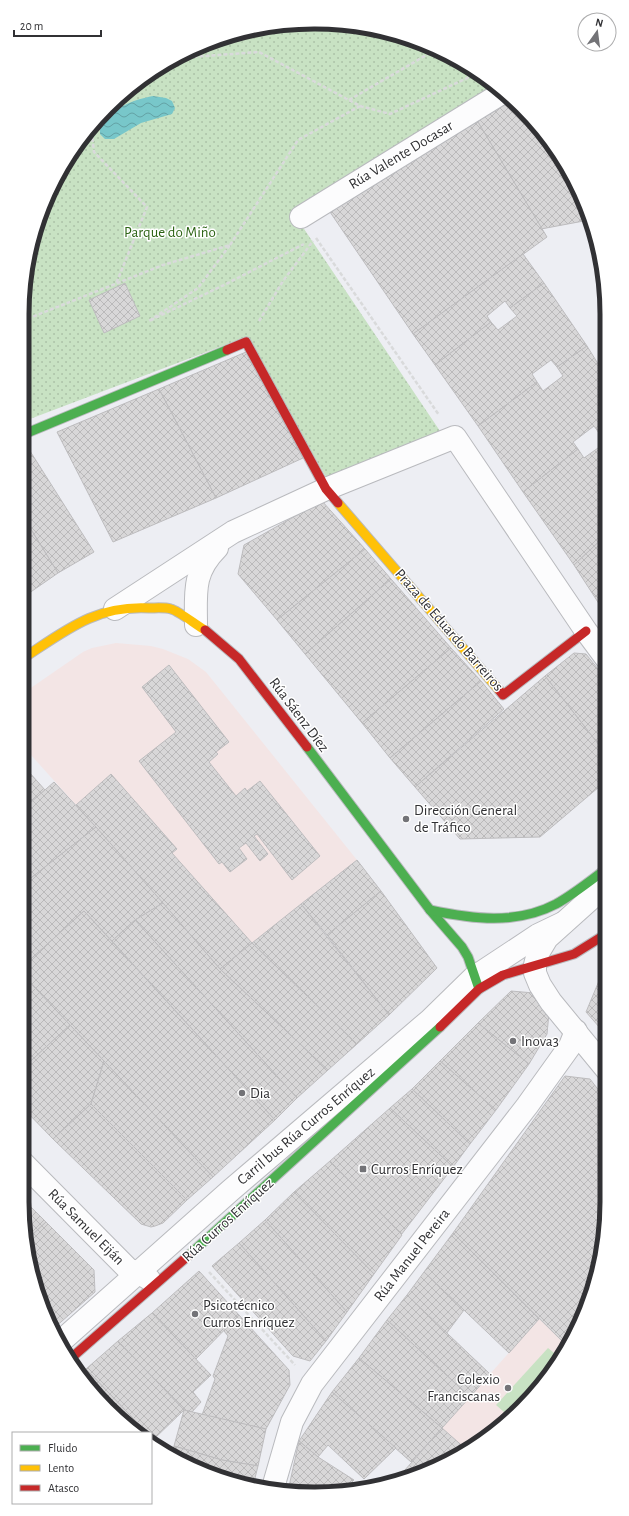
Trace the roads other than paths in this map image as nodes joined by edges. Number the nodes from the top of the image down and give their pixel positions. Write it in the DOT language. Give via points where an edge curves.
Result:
graph roads {
  1 [pos="498,96"];
  2 [pos="301,216"];
  3 [pos="29,433"];
  4 [pos="326,489"];
  5 [pos="233,532"];
  6 [pos="115,609"];
  7 [pos="196,626"];
  8 [pos="586,631"];
  9 [pos="600,650"];
  10 [pos="29,654"];
  11 [pos="600,873"];
  12 [pos="600,890"];
  13 [pos="430,910"];
  14 [pos="563,923"];
  15 [pos="600,938"];
  16 [pos="535,965"];
  17 [pos="476,984"];
  18 [pos="576,1031"];
  19 [pos="600,1061"];
  20 [pos="29,1169"];
  21 [pos="147,1277"];
  22 [pos="64,1339"];
  23 [pos="74,1355"];
  24 [pos="274,1484"];
  1 -- 2 [label="street, Rúa Valente Docasar"];
  3 -- 4 [label="street" via="246,342"];
  4 -- 5 [label="street"];
  4 -- 8 [label="street" via="454,437"];
  4 -- 8 [label="street, Praza de Eduardo Barreiros" via="503,695"];
  5 -- 6 [label="street"];
  5 -- 7 [label="street" via="213,552 198,575 195,591"];
  6 -- 7 [label="street, Rúa Sáenz Díez" via="172,609"];
  6 -- 10 [label="street, Rúa Sáenz Díez" via="97,614 73,626"];
  7 -- 13 [label="street, Rúa Sáenz Díez" via="209,632 239,659"];
  8 -- 9 [label="street"];
  11 -- 13 [label="street" via="568,896 538,911 506,918 472,918"];
  12 -- 14 [label="street"];
  13 -- 17 [label="street, Rúa Sáenz Díez" via="467,954"];
  14 -- 16 [label="street" via="546,938"];
  14 -- 17 [label="street, Carril bus Rúa Curros Enríquez" via="538,935"];
  15 -- 16 [label="street, Rúa Curros Enríquez" via="574,954"];
  16 -- 17 [label="street, Rúa Curros Enríquez"];
  16 -- 18 [label="street" via="540,985"];
  17 -- 21 [label="street, Carril bus Rúa Curros Enríquez" via="430,1020 231,1190"];
  17 -- 21 [label="street, Rúa Curros Enríquez" via="451,1017 192,1254"];
  18 -- 19 [label="street"];
  18 -- 24 [label="street, Rúa Manuel Pereira" via="570,1046 527,1106 312,1384 292,1422"];
  20 -- 21 [label="street, Rúa Samuel Eiján" via="129,1270"];
  21 -- 22 [label="street, Carril bus Rúa Curros Enríquez"];
  21 -- 23 [label="street, Rúa Curros Enríquez"];
}
